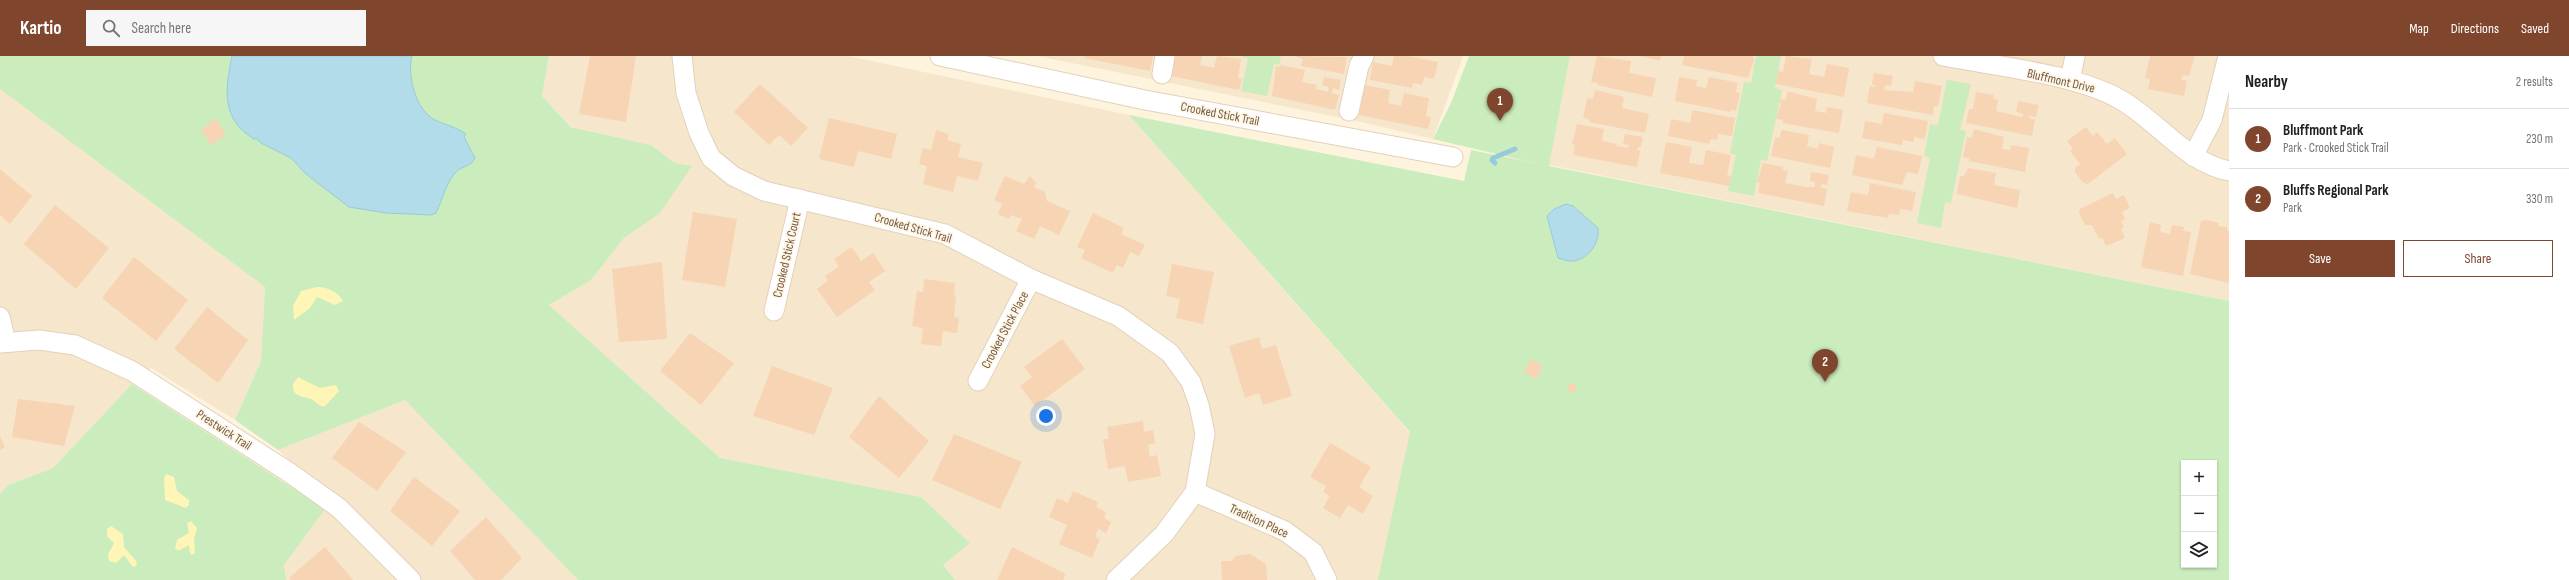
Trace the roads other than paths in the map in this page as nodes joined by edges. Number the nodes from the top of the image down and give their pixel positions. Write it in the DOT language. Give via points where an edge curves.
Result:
graph roads {
  1 [pos="682,56"];
  2 [pos="940,56"];
  3 [pos="1165,56"];
  4 [pos="1364,56"];
  5 [pos="1942,56"];
  6 [pos="2074,56"];
  7 [pos="2228,56"];
  8 [pos="1162,74"];
  9 [pos="2070,80"];
  10 [pos="1349,111"];
  11 [pos="2193,156"];
  12 [pos="1453,157"];
  13 [pos="2229,171"];
  14 [pos="800,199"];
  15 [pos="1031,279"];
  16 [pos="774,311"];
  17 [pos="0,318"];
  18 [pos="3,343"];
  19 [pos="978,380"];
  20 [pos="1195,492"];
  21 [pos="411,580"];
  22 [pos="1116,580"];
  23 [pos="1327,580"];
  1 -- 14 [label="street, Crooked Stick Trail" via="686,93 710,158 733,176 764,191"];
  2 -- 12 [label="street, Crooked Stick Trail" via="1145,100"];
  3 -- 8 [label="street"];
  4 -- 10 [label="street" via="1359,66"];
  5 -- 9 [label="street, Bluffmont Drive"];
  6 -- 9 [label="street"];
  7 -- 11 [label="street" via="2212,120"];
  9 -- 11 [label="street, Bluffmont Drive" via="2095,87 2122,100"];
  11 -- 13 [label="street, Bluffmont Drive"];
  14 -- 15 [label="street, Crooked Stick Trail" via="945,234"];
  14 -- 16 [label="street, Crooked Stick Court"];
  15 -- 19 [label="street, Crooked Stick Place"];
  15 -- 20 [label="street, Crooked Stick Trail" via="1118,316 1170,353 1192,382 1200,405 1205,434"];
  17 -- 18 [label="street"];
  18 -- 21 [label="street, Prestwick Trail" via="39,340 75,345 132,371 290,473 338,508"];
  20 -- 22 [label="street" via="1164,534"];
  20 -- 23 [label="street, Tradition Place" via="1285,531 1313,552"];
}
